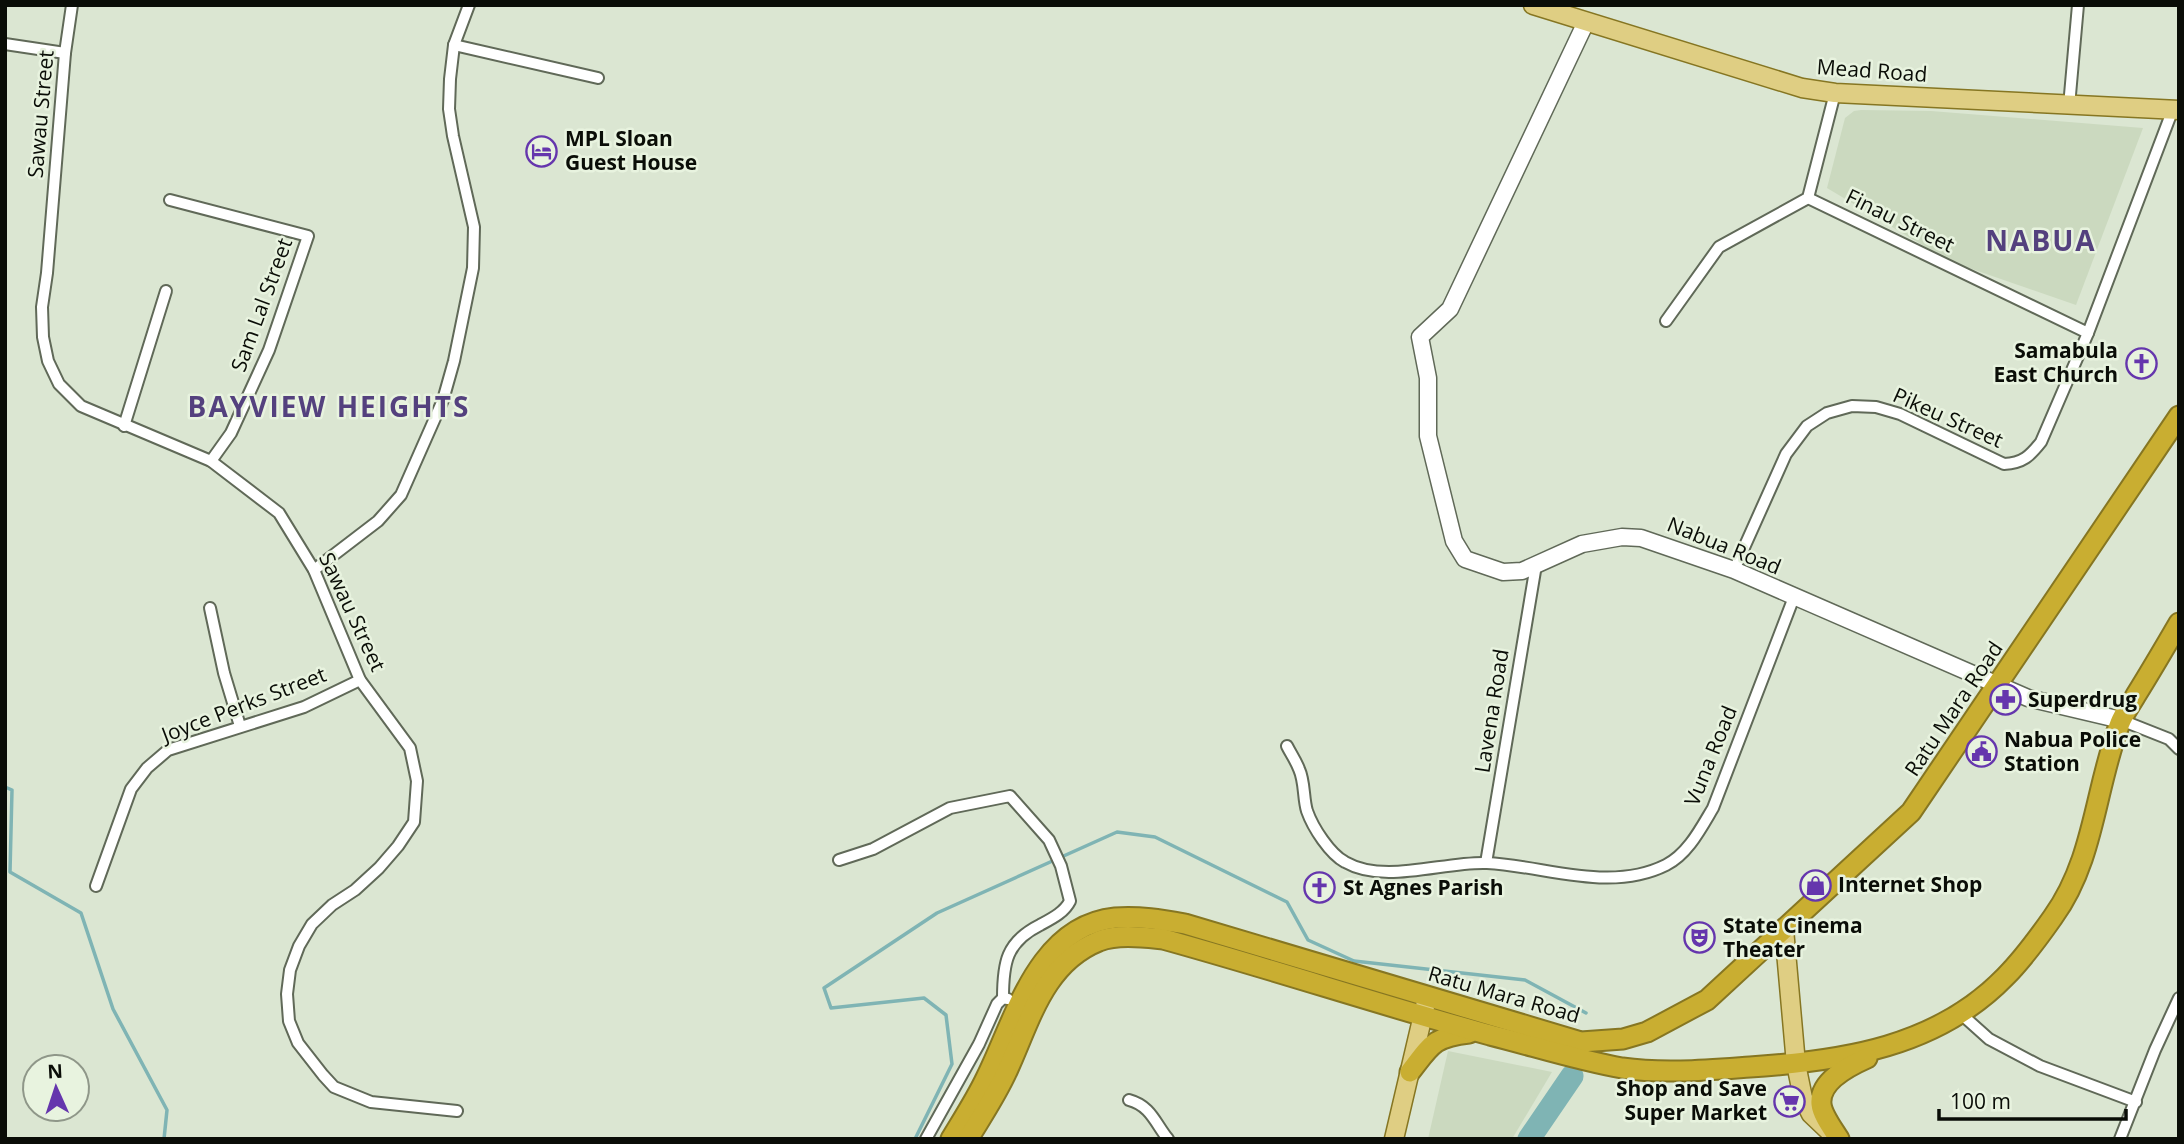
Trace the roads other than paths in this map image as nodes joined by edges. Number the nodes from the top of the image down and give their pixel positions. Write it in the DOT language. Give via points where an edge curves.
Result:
graph roads {
  1 [pos="72,5"];
  2 [pos="469,5"];
  3 [pos="1533,5"];
  4 [pos="2078,5"];
  5 [pos="1586,22"];
  6 [pos="5,44"];
  7 [pos="454,45"];
  8 [pos="65,53"];
  9 [pos="598,78"];
  10 [pos="1835,93"];
  11 [pos="2069,106"];
  12 [pos="2176,109"];
  13 [pos="1808,198"];
  14 [pos="170,200"];
  15 [pos="166,291"];
  16 [pos="1666,321"];
  17 [pos="2088,333"];
  18 [pos="2179,416"];
  19 [pos="124,426"];
  20 [pos="211,461"];
  21 [pos="1536,565"];
  22 [pos="314,570"];
  23 [pos="1734,570"];
  24 [pos="1794,597"];
  25 [pos="210,608"];
  26 [pos="2179,623"];
  27 [pos="360,680"];
  28 [pos="1997,686"];
  29 [pos="2121,720"];
  30 [pos="240,726"];
  31 [pos="2174,739"];
  32 [pos="1287,746"];
  33 [pos="2179,749"];
  34 [pos="839,860"];
  35 [pos="1486,863"];
  36 [pos="96,886"];
  37 [pos="1784,929"];
  38 [pos="2179,998"];
  39 [pos="1012,1000"];
  40 [pos="1426,1007"];
  41 [pos="1960,1013"];
  42 [pos="1480,1032"];
  43 [pos="1896,1044"];
  44 [pos="1796,1064"];
  45 [pos="1410,1072"];
  46 [pos="1129,1100"];
  47 [pos="2136,1102"];
  48 [pos="457,1111"];
  49 [pos="926,1139"];
  50 [pos="951,1139"];
  51 [pos="968,1139"];
  52 [pos="1168,1139"];
  53 [pos="1394,1139"];
  54 [pos="1838,1139"];
  55 [pos="2120,1139"];
  1 -- 8 [label="street, Sawau Street"];
  2 -- 7 [label="street"];
  3 -- 5 [label="main road, Mead Road"];
  4 -- 11 [label="street"];
  5 -- 10 [label="main road, Mead Road" via="1802,88"];
  5 -- 21 [label="main road, Nabua Road" via="1450,309 1420,337 1429,378 1428,436 1454,541 1465,559 1486,568 1522,571"];
  6 -- 8 [label="street"];
  7 -- 9 [label="street"];
  7 -- 22 [label="street" via="449,109 474,227 473,268 454,361 443,400 401,495 378,521"];
  8 -- 19 [label="street, Sawau Street" via="41,307 43,337 59,384 81,406"];
  10 -- 11 [label="main road, Mead Road"];
  10 -- 13 [label="street"];
  11 -- 12 [label="main road, Mead Road"];
  12 -- 17 [label="street, Pikeu Street"];
  13 -- 16 [label="street" via="1719,247"];
  13 -- 17 [label="street, Finau Street"];
  14 -- 20 [label="street, Sam Lal Street" via="308,236 269,350 231,433"];
  15 -- 19 [label="street"];
  17 -- 23 [label="street, Pikeu Street" via="2041,442 2018,464 2004,464 1876,407 1827,413 1807,426 1786,454"];
  18 -- 28 [label="highway, Ratu Mara Road"];
  19 -- 20 [label="street, Sawau Street"];
  20 -- 22 [label="street, Sawau Street" via="279,513"];
  21 -- 23 [label="main road, Nabua Road" via="1582,544 1622,537 1658,542"];
  21 -- 35 [label="street, Lavena Road"];
  22 -- 27 [label="street, Sawau Street"];
  23 -- 24 [label="main road, Nabua Road"];
  24 -- 28 [label="main road, Nabua Road"];
  24 -- 35 [label="street, Vuna Road" via="1713,808 1694,839 1668,864 1635,876 1587,877"];
  25 -- 30 [label="street"];
  26 -- 29 [label="highway, Ratu Mara Road"];
  27 -- 30 [label="street, Joyce Perks Street" via="303,708"];
  27 -- 48 [label="street, Sawau Street" via="410,748 417,781 414,822 379,868 312,924 290,970 289,1021 298,1043 334,1087 371,1102"];
  28 -- 29 [label="main road, Nabua Road"];
  28 -- 37 [label="highway, Ratu Mara Road" via="1911,812"];
  29 -- 31 [label="street"];
  29 -- 41 [label="highway, Ratu Mara Road" via="2088,845 2062,903 2004,978"];
  30 -- 36 [label="street, Joyce Perks Street" via="168,750 147,768 131,789"];
  31 -- 33 [label="street"];
  32 -- 35 [label="street, Vuna Road" via="1300,771 1307,811 1344,862 1391,872"];
  34 -- 39 [label="street" via="873,849 950,808 1010,796 1049,840 1070,901 1010,949 1003,974"];
  37 -- 40 [label="highway, Ratu Mara Road" via="1707,1000 1668,1023 1623,1039 1581,1042"];
  37 -- 44 [label="main road"];
  38 -- 47 [label="street"];
  39 -- 40 [label="highway, Ratu Mara Road" via="1057,945 1087,926 1114,918 1185,924"];
  39 -- 49 [label="street" via="998,1004"];
  39 -- 50 [label="highway, Ratu Mara Road" via="986,1079"];
  40 -- 42 [label="highway, Ratu Mara Road"];
  40 -- 45 [label="main road"];
  40 -- 51 [label="highway, Ratu Mara Road" via="1163,939 1101,940 1055,972 985,1114"];
  41 -- 43 [label="highway, Ratu Mara Road"];
  41 -- 47 [label="street" via="1989,1039 2040,1066"];
  42 -- 44 [label="highway, Ratu Mara Road" via="1623,1068 1666,1071"];
  42 -- 45 [label="highway" via="1446,1035"];
  43 -- 44 [label="highway, Ratu Mara Road" via="1859,1055"];
  43 -- 54 [label="highway" via="1846,1069 1823,1089 1822,1110"];
  44 -- 54 [label="main road" via="1811,1114"];
  45 -- 53 [label="main road"];
  46 -- 52 [label="street" via="1149,1110"];
  47 -- 55 [label="street"];
}
